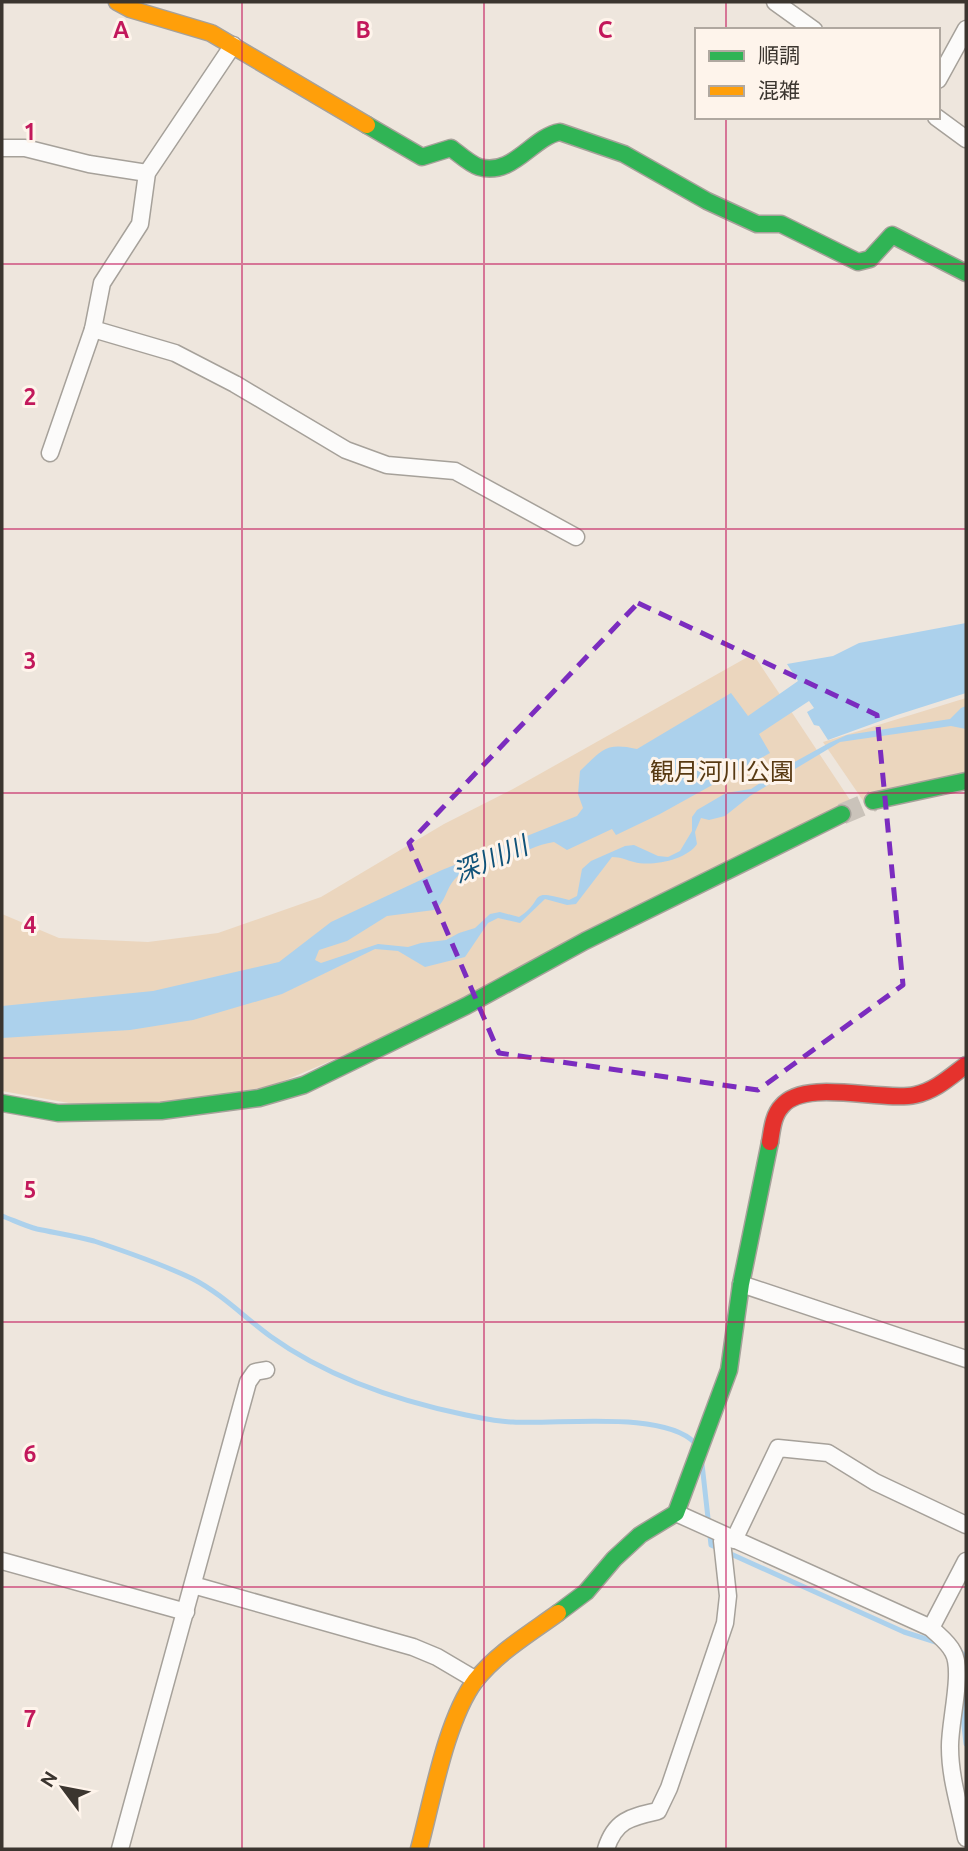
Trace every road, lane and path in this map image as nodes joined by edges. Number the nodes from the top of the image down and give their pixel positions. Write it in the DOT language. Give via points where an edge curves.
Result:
graph roads {
  1 [pos="117,2"];
  2 [pos="775,2"];
  3 [pos="811,28"];
  4 [pos="966,29"];
  5 [pos="233,45"];
  6 [pos="940,76"];
  7 [pos="939,119"];
  8 [pos="966,139"];
  9 [pos="2,148"];
  10 [pos="147,173"];
  11 [pos="966,274"];
  12 [pos="93,329"];
  13 [pos="50,453"];
  14 [pos="576,537"];
  15 [pos="966,781"];
  16 [pos="873,802"];
  17 [pos="842,814"];
  18 [pos="966,1065"];
  19 [pos="2,1103"];
  20 [pos="741,1284"];
  21 [pos="966,1359"];
  22 [pos="266,1370"];
  23 [pos="676,1513"];
  24 [pos="966,1525"];
  25 [pos="731,1538"];
  26 [pos="2,1561"];
  27 [pos="966,1561"];
  28 [pos="194,1585"];
  29 [pos="186,1612"];
  30 [pos="931,1628"];
  31 [pos="476,1680"];
  32 [pos="966,1838"];
  33 [pos="120,1849"];
  34 [pos="419,1849"];
  35 [pos="606,1849"];
  1 -- 5 [label="street" via="211,33"];
  2 -- 3 [label="street"];
  4 -- 6 [label="street"];
  5 -- 10 [label="street"];
  5 -- 11 [label="street" via="422,157 451,148 479,167 498,168 518,159 549,134 561,132 624,154 757,224 782,224 858,262 870,259 892,235"];
  7 -- 8 [label="street"];
  9 -- 10 [label="street" via="25,148"];
  10 -- 12 [label="street" via="140,224 102,283"];
  12 -- 13 [label="street"];
  12 -- 14 [label="street" via="174,352 346,450 387,466 455,471"];
  15 -- 16 [label="street"];
  17 -- 19 [label="street" via="304,1085 259,1098 161,1111 58,1113"];
  18 -- 20 [label="street" via="941,1086 909,1096 798,1094 783,1104 774,1120"];
  20 -- 21 [label="street"];
  20 -- 23 [label="street" via="729,1370"];
  22 -- 28 [label="street" via="255,1372 248,1382"];
  23 -- 25 [label="street"];
  23 -- 31 [label="street" via="640,1535 586,1592 496,1658"];
  24 -- 25 [label="street" via="875,1482 828,1453 778,1448"];
  25 -- 30 [label="street"];
  25 -- 35 [label="street" via="722,1542 728,1596 725,1623 669,1788 658,1811 629,1817"];
  26 -- 29 [label="street"];
  27 -- 30 [label="street"];
  28 -- 29 [label="street"];
  28 -- 31 [label="street" via="413,1647"];
  29 -- 33 [label="street"];
  30 -- 32 [label="street" via="955,1655 950,1747"];
  31 -- 34 [label="street" via="453,1724"];
}
